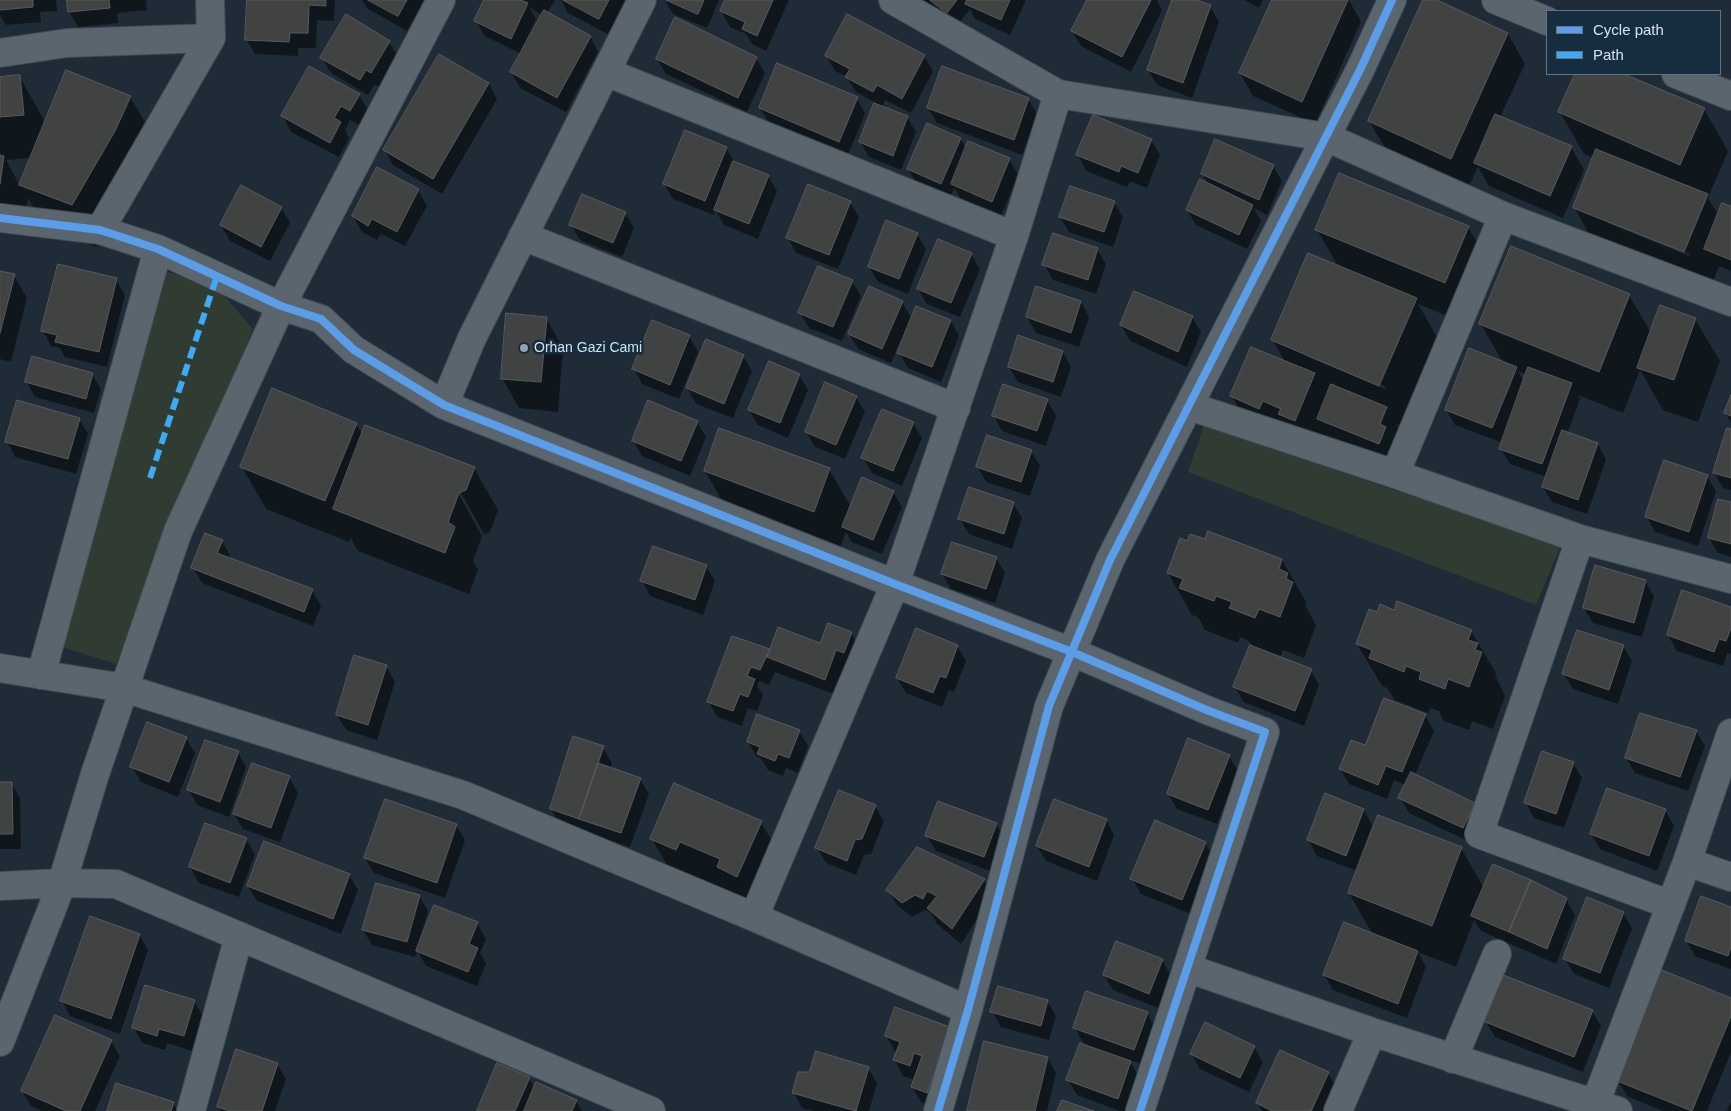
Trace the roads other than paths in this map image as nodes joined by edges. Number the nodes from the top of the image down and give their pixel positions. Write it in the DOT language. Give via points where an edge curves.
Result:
graph roads {
  1 [pos="210,0"];
  2 [pos="441,0"];
  3 [pos="642,0"];
  4 [pos="893,0"];
  5 [pos="1392,0"];
  6 [pos="1496,0"];
  7 [pos="1546,21"];
  8 [pos="211,38"];
  9 [pos="0,53"];
  10 [pos="606,72"];
  11 [pos="1678,75"];
  12 [pos="1058,94"];
  13 [pos="1731,96"];
  14 [pos="1326,137"];
  15 [pos="1503,216"];
  16 [pos="0,218"];
  17 [pos="100,230"];
  18 [pos="524,236"];
  19 [pos="1014,236"];
  20 [pos="158,249"];
  21 [pos="1731,302"];
  22 [pos="281,306"];
  23 [pos="444,406"];
  24 [pos="1189,406"];
  25 [pos="956,408"];
  26 [pos="1395,474"];
  27 [pos="1580,539"];
  28 [pos="1731,579"];
  29 [pos="895,584"];
  30 [pos="1072,652"];
  31 [pos="0,668"];
  32 [pos="41,675"];
  33 [pos="124,688"];
  34 [pos="1731,733"];
  35 [pos="1687,862"];
  36 [pos="1731,877"];
  37 [pos="62,883"];
  38 [pos="0,886"];
  39 [pos="1671,905"];
  40 [pos="754,917"];
  41 [pos="239,936"];
  42 [pos="1497,954"];
  43 [pos="1187,968"];
  44 [pos="968,1010"];
  45 [pos="1372,1032"];
  46 [pos="0,1042"];
  47 [pos="1453,1058"];
  48 [pos="1606,1107"];
  49 [pos="191,1111"];
  50 [pos="651,1111"];
  51 [pos="938,1111"];
  52 [pos="1140,1111"];
  53 [pos="1338,1111"];
  1 -- 8 [label="street"];
  2 -- 22 [label="street"];
  3 -- 10 [label="street"];
  4 -- 12 [label="street"];
  5 -- 14 [label="street"];
  6 -- 7 [label="street"];
  8 -- 9 [label="street" via="67,42"];
  8 -- 17 [label="street"];
  10 -- 18 [label="street"];
  10 -- 19 [label="street"];
  11 -- 13 [label="street"];
  12 -- 14 [label="street"];
  12 -- 19 [label="street"];
  14 -- 15 [label="street"];
  14 -- 24 [label="street"];
  15 -- 21 [label="street"];
  15 -- 26 [label="street"];
  16 -- 17 [label="street"];
  17 -- 20 [label="street"];
  18 -- 23 [label="street" via="472,338"];
  18 -- 25 [label="street"];
  19 -- 25 [label="street"];
  20 -- 22 [label="street"];
  20 -- 32 [label="street"];
  22 -- 23 [label="street" via="321,319 354,350"];
  22 -- 33 [label="street" via="178,531"];
  23 -- 29 [label="street"];
  24 -- 26 [label="street"];
  24 -- 30 [label="street" via="1110,560"];
  25 -- 29 [label="street"];
  26 -- 27 [label="street"];
  27 -- 28 [label="street"];
  27 -- 39 [label="street" via="1479,834"];
  29 -- 30 [label="street"];
  29 -- 40 [label="street"];
  30 -- 43 [label="street" via="1265,732"];
  30 -- 44 [label="street" via="1050,706"];
  31 -- 32 [label="street"];
  32 -- 33 [label="street"];
  33 -- 37 [label="street"];
  33 -- 40 [label="street" via="463,795"];
  34 -- 35 [label="street"];
  35 -- 36 [label="street"];
  35 -- 39 [label="street"];
  37 -- 38 [label="street"];
  37 -- 41 [label="street" via="116,884"];
  37 -- 46 [label="street"];
  39 -- 48 [label="street"];
  40 -- 44 [label="street"];
  41 -- 49 [label="street"];
  41 -- 50 [label="street"];
  42 -- 47 [label="street"];
  43 -- 45 [label="street"];
  43 -- 52 [label="street"];
  44 -- 51 [label="street"];
  45 -- 47 [label="street"];
  45 -- 53 [label="street"];
  47 -- 48 [label="street"];
}
